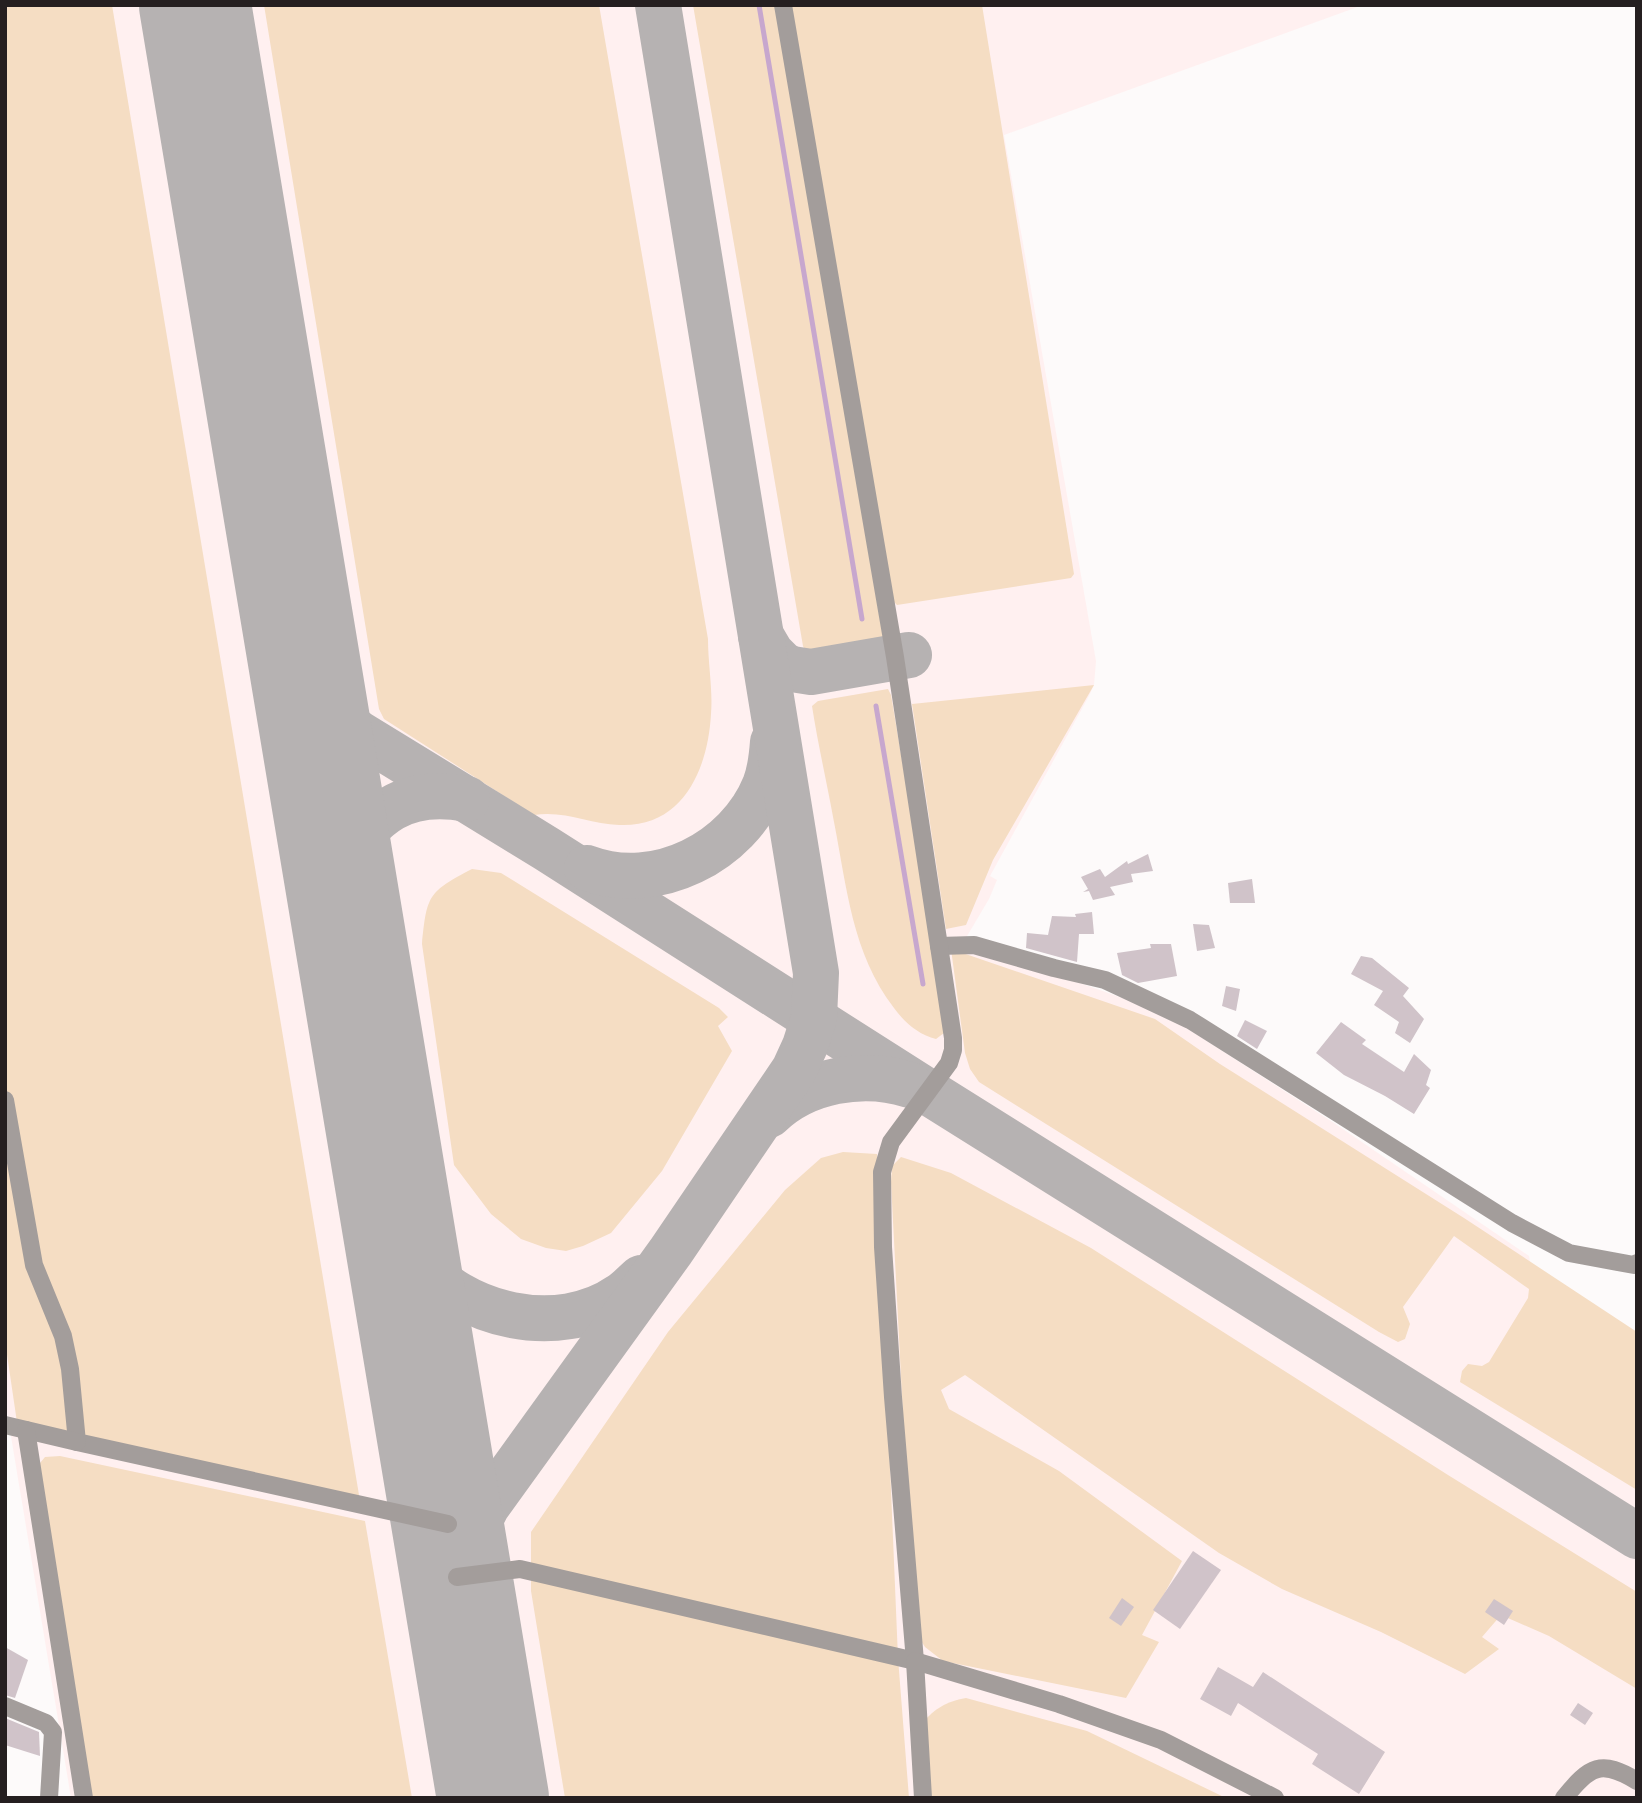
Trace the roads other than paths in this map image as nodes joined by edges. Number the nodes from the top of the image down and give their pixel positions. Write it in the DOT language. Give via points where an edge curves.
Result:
graph roads {
  1 [pos="783,5"];
  2 [pos="939,946"];
  3 [pos="5,1100"];
  4 [pos="1637,1263"];
  5 [pos="5,1425"];
  6 [pos="26,1430"];
  7 [pos="77,1441"];
  8 [pos="448,1524"];
  9 [pos="457,1577"];
  10 [pos="915,1661"];
  11 [pos="5,1706"];
  12 [pos="1637,1781"];
  13 [pos="49,1798"];
  14 [pos="84,1798"];
  15 [pos="923,1798"];
  16 [pos="1275,1798"];
  17 [pos="1564,1798"];
  1 -- 2 [label="street" via="895,657"];
  2 -- 4 [label="street" via="974,945 1105,980 1189,1020 1535,1235 1569,1253"];
  2 -- 10 [label="street" via="953,1050 942,1076 885,1155 882,1172 893,1403"];
  3 -- 7 [label="street" via="34,1265 63,1336 70,1369"];
  5 -- 6 [label="street"];
  6 -- 7 [label="street"];
  6 -- 14 [label="street"];
  7 -- 8 [label="street"];
  9 -- 10 [label="street" via="520,1569"];
  10 -- 15 [label="street"];
  10 -- 16 [label="street" via="1059,1704 1161,1741"];
  11 -- 13 [label="street" via="46,1723 53,1732"];
  12 -- 17 [label="street" via="1605,1766 1592,1770"];
}
